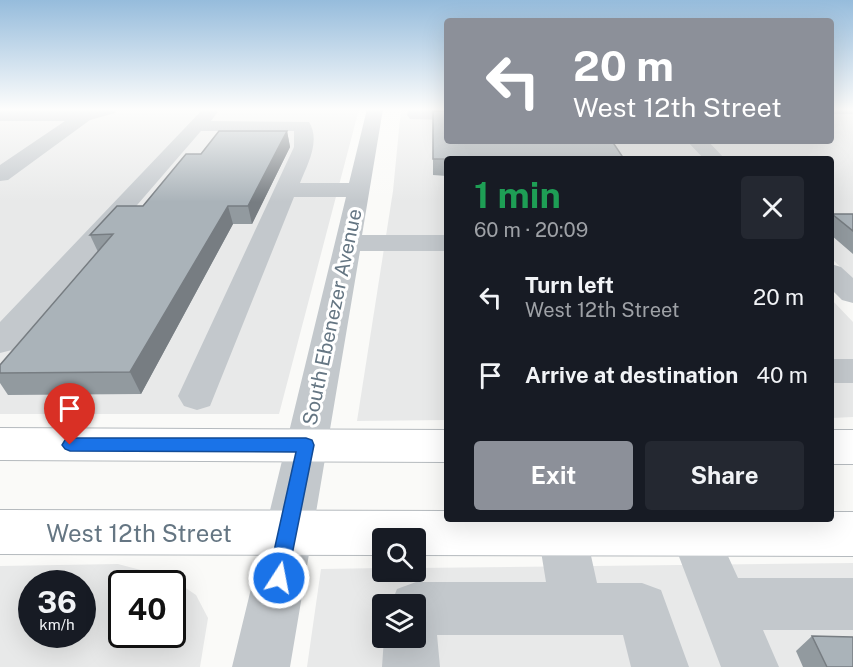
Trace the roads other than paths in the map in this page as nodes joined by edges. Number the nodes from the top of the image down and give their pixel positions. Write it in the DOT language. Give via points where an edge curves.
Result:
graph roads {
  1 [pos="50,140"];
  2 [pos="183,140"];
  3 [pos="304,140"];
  4 [pos="368,140"];
  5 [pos="700,144"];
  6 [pos="712,156"];
  7 [pos="0,175"];
  8 [pos="285,190"];
  9 [pos="358,190"];
  10 [pos="348,243"];
  11 [pos="444,243"];
  12 [pos="834,276"];
  13 [pos="853,294"];
  14 [pos="0,342"];
  15 [pos="834,371"];
  16 [pos="853,371"];
  17 [pos="197,396"];
  18 [pos="0,444"];
  19 [pos="306,445"];
  20 [pos="444,446"];
  21 [pos="834,447"];
  22 [pos="853,447"];
  23 [pos="0,532"];
  24 [pos="288,533"];
  25 [pos="562,534"];
  26 [pos="693,534"];
  27 [pos="853,535"];
  28 [pos="723,604"];
  29 [pos="853,604"];
  30 [pos="426,608"];
  31 [pos="577,609"];
  32 [pos="411,648"];
  33 [pos="261,667"];
  34 [pos="411,667"];
  35 [pos="660,667"];
  36 [pos="750,667"];
  1 -- 7 [label="street"];
  2 -- 14 [label="street"];
  3 -- 8 [label="street"];
  4 -- 9 [label="street, South Ebenezer Avenue"];
  5 -- 6 [label="street"];
  8 -- 9 [label="street"];
  8 -- 17 [label="street"];
  9 -- 10 [label="street, South Ebenezer Avenue"];
  10 -- 11 [label="street"];
  10 -- 19 [label="street, South Ebenezer Avenue"];
  12 -- 13 [label="street"];
  15 -- 16 [label="street"];
  18 -- 19 [label="main road"];
  19 -- 20 [label="main road"];
  19 -- 24 [label="street, South Ebenezer Avenue"];
  21 -- 22 [label="main road"];
  23 -- 24 [label="main road, West 12th Street"];
  24 -- 25 [label="main road, West 12th Street"];
  24 -- 33 [label="street, South Ebenezer Avenue"];
  25 -- 26 [label="main road, West 12th Street"];
  25 -- 31 [label="street"];
  26 -- 27 [label="main road, West 12th Street"];
  26 -- 28 [label="street"];
  28 -- 29 [label="street"];
  28 -- 36 [label="street"];
  30 -- 31 [label="street"];
  31 -- 35 [label="street" via="642,609"];
  32 -- 34 [label="street"];
}
